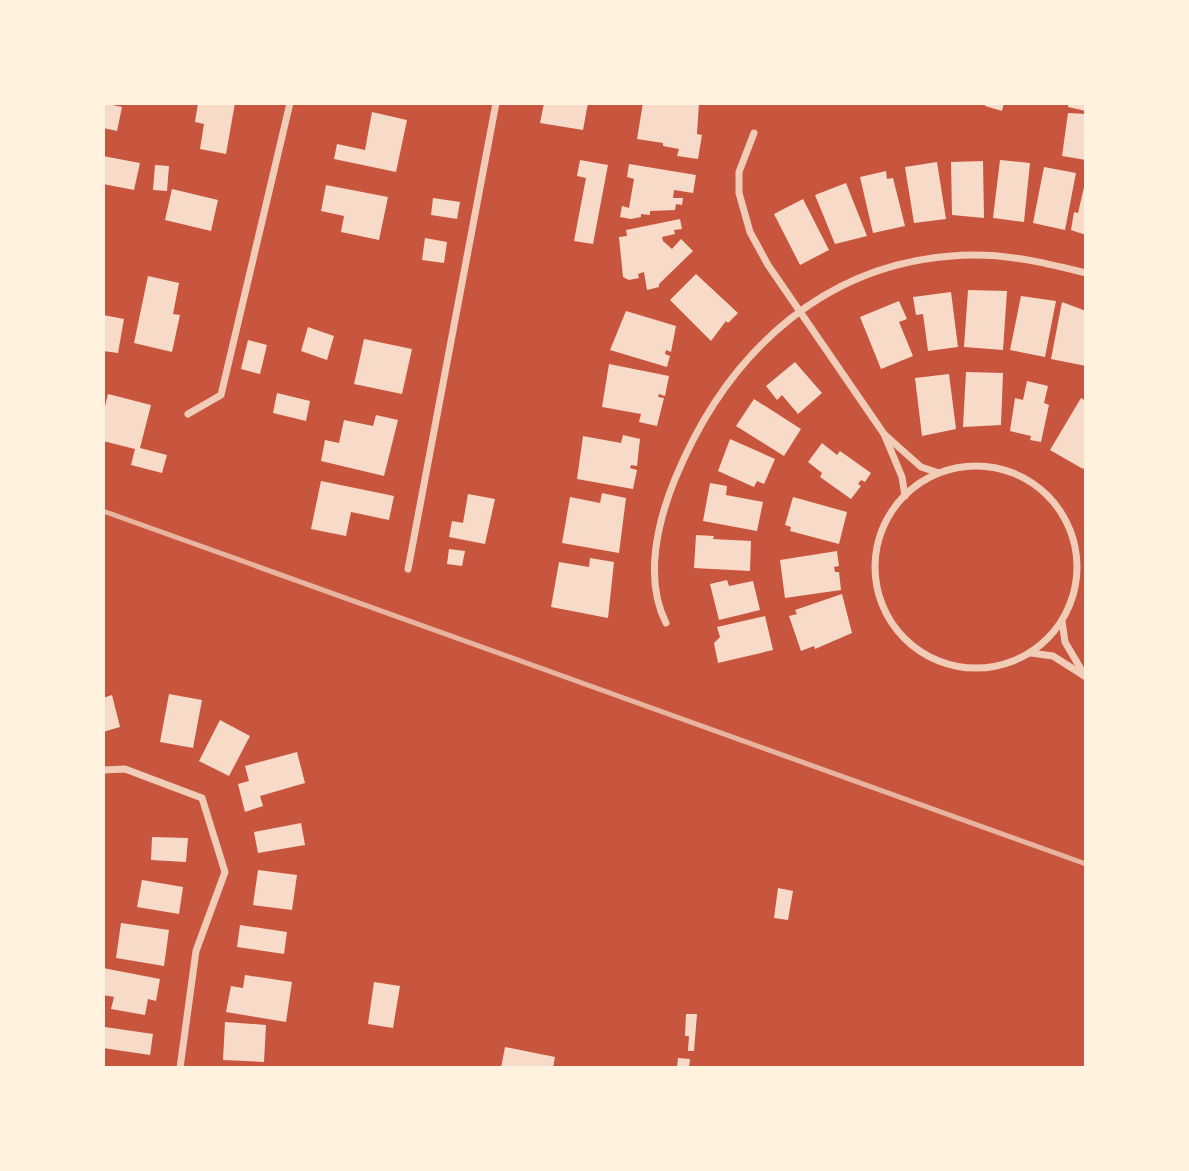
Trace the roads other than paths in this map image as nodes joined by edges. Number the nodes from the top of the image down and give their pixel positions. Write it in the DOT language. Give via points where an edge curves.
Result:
graph roads {
  1 [pos="290,103"];
  2 [pos="496,103"];
  3 [pos="754,133"];
  4 [pos="1086,273"];
  5 [pos="800,312"];
  6 [pos="188,414"];
  7 [pos="884,434"];
  8 [pos="940,473"];
  9 [pos="905,496"];
  10 [pos="408,569"];
  11 [pos="1062,621"];
  12 [pos="666,623"];
  13 [pos="1031,653"];
  14 [pos="1086,677"];
  15 [pos="103,770"];
  16 [pos="180,1068"];
  1 -- 6 [label="street" via="221,395"];
  2 -- 10 [label="street"];
  3 -- 5 [label="street" via="738,172 743,214 758,249"];
  4 -- 5 [label="street" via="1001,257 923,260 865,276"];
  5 -- 7 [label="street"];
  5 -- 12 [label="street" via="752,351 731,377 713,401 684,458 663,518 653,576 656,600"];
  7 -- 8 [label="street" via="921,467"];
  7 -- 9 [label="street"];
  8 -- 9 [label="street"];
  8 -- 11 [label="street" via="989,467 1031,482 1048,496 1072,534 1077,556 1077,579"];
  9 -- 13 [label="street" via="886,523 876,554 880,595 898,631 937,661 968,668 1001,666"];
  11 -- 13 [label="street"];
  11 -- 14 [label="street" via="1065,642"];
  13 -- 14 [label="street" via="1054,656"];
  15 -- 16 [label="street" via="125,769 202,798 225,872 196,951"];
}
